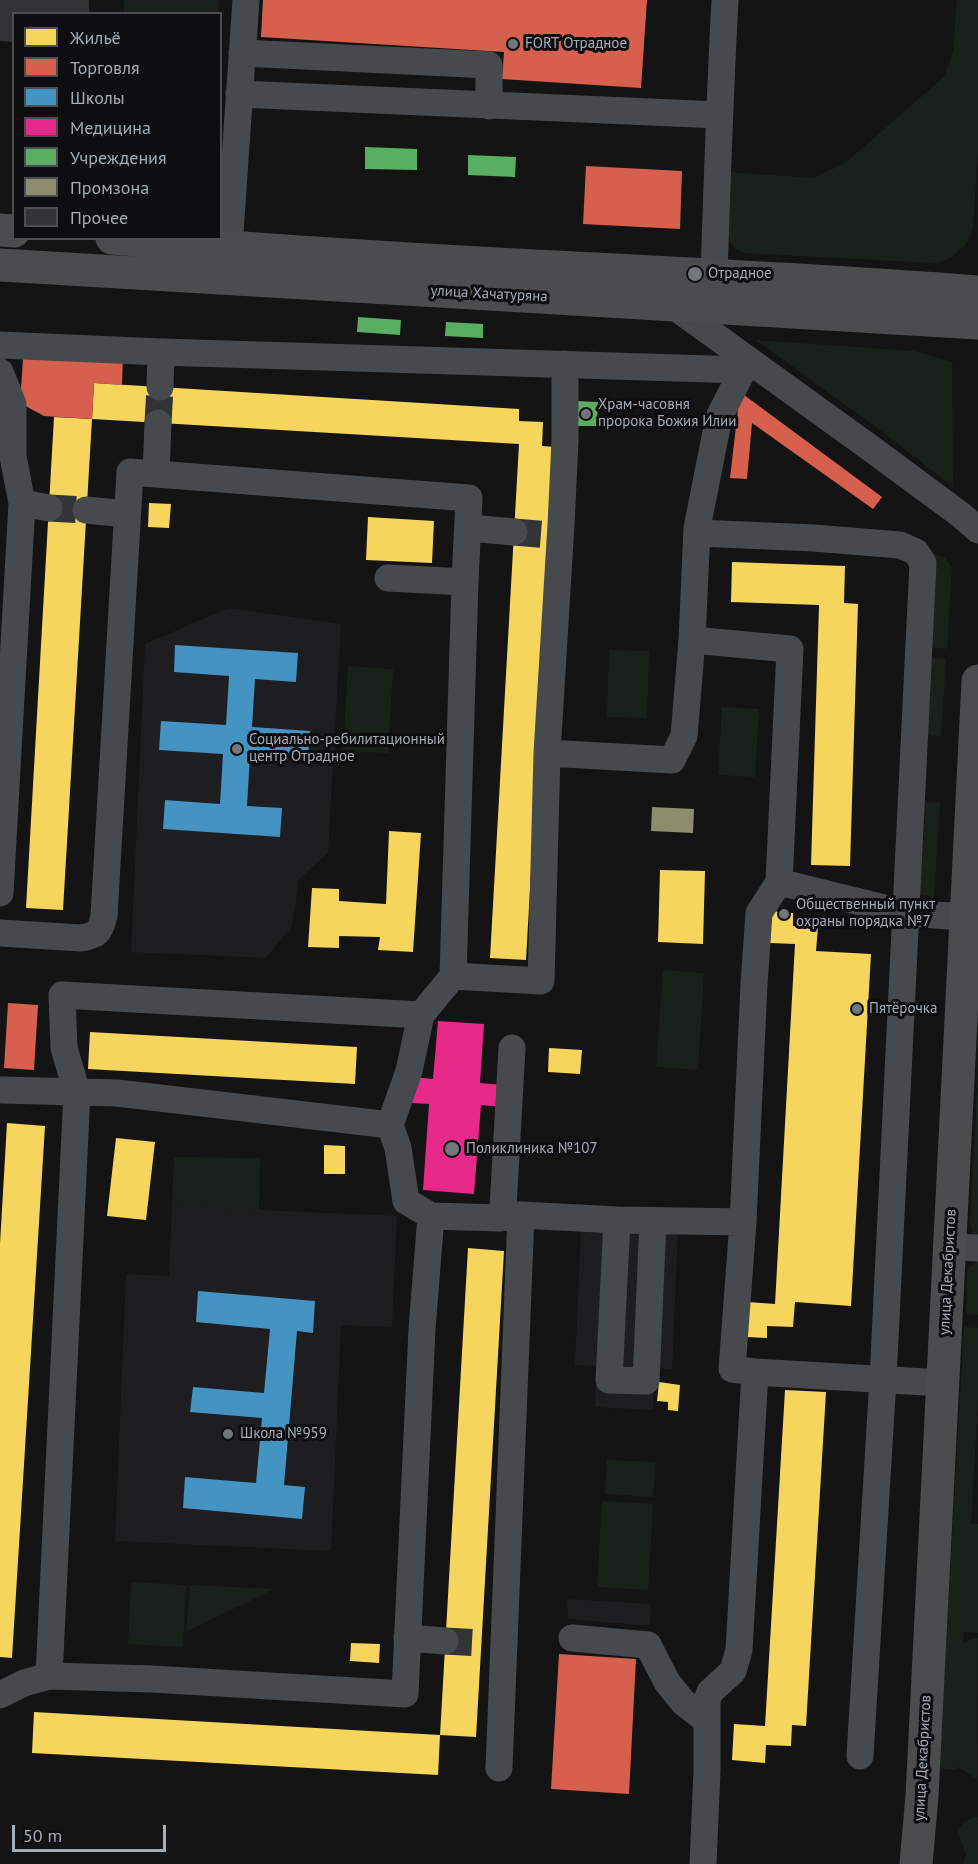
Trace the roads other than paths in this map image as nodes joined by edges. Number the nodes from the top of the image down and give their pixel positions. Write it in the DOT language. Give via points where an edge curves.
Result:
graph roads {
  1 [pos="246,0"];
  2 [pos="725,0"];
  3 [pos="242,53"];
  4 [pos="239,94"];
  5 [pos="489,106"];
  6 [pos="719,115"];
  7 [pos="138,240"];
  8 [pos="229,247"];
  9 [pos="0,265"];
  10 [pos="714,274"];
  11 [pos="978,292"];
  12 [pos="671,304"];
  13 [pos="978,323"];
  14 [pos="0,345"];
  15 [pos="161,352"];
  16 [pos="565,364"];
  17 [pos="746,366"];
  18 [pos="0,372"];
  19 [pos="160,387"];
  20 [pos="158,423"];
  21 [pos="6,456"];
  22 [pos="156,474"];
  23 [pos="22,503"];
  24 [pos="49,508"];
  25 [pos="86,510"];
  26 [pos="127,514"];
  27 [pos="469,528"];
  28 [pos="978,530"];
  29 [pos="514,532"];
  30 [pos="697,534"];
  31 [pos="388,578"];
  32 [pos="465,582"];
  33 [pos="692,640"];
  34 [pos="978,681"];
  35 [pos="976,742"];
  36 [pos="547,753"];
  37 [pos="779,882"];
  38 [pos="0,893"];
  39 [pos="905,914"];
  40 [pos="965,917"];
  41 [pos="0,933"];
  42 [pos="971,964"];
  43 [pos="453,976"];
  44 [pos="422,1015"];
  45 [pos="512,1048"];
  46 [pos="1,1089"];
  47 [pos="76,1092"];
  48 [pos="390,1125"];
  49 [pos="431,1216"];
  50 [pos="510,1216"];
  51 [pos="617,1220"];
  52 [pos="653,1221"];
  53 [pos="743,1222"];
  54 [pos="964,1247"];
  55 [pos="755,1372"];
  56 [pos="883,1379"];
  57 [pos="942,1383"];
  58 [pos="407,1638"];
  59 [pos="572,1638"];
  60 [pos="445,1641"];
  61 [pos="49,1676"];
  62 [pos="0,1695"];
  63 [pos="706,1720"];
  64 [pos="860,1756"];
  65 [pos="499,1768"];
  66 [pos="703,1864"];
  67 [pos="916,1864"];
  1 -- 3 [label="street"];
  2 -- 6 [label="street"];
  3 -- 4 [label="street"];
  3 -- 5 [label="street" via="489,65"];
  4 -- 5 [label="street"];
  4 -- 8 [label="street"];
  5 -- 6 [label="street"];
  6 -- 10 [label="street"];
  7 -- 8 [label="main road, улица Хачатуряна"];
  8 -- 10 [label="main road, улица Хачатуряна"];
  9 -- 12 [label="main road, улица Хачатуряна"];
  10 -- 11 [label="main road, улица Хачатуряна"];
  12 -- 13 [label="main road, улица Хачатуряна"];
  12 -- 17 [label="street"];
  14 -- 15 [label="street"];
  15 -- 16 [label="street"];
  15 -- 19 [label="street"];
  16 -- 17 [label="street"];
  16 -- 36 [label="street" via="565,440 555,535"];
  17 -- 28 [label="street" via="873,450"];
  17 -- 30 [label="street" via="719,417"];
  18 -- 21 [label="street" via="13,404"];
  20 -- 22 [label="street"];
  21 -- 23 [label="street"];
  22 -- 26 [label="street" via="130,472"];
  22 -- 27 [label="street" via="469,498"];
  23 -- 24 [label="street"];
  23 -- 38 [label="street"];
  25 -- 26 [label="street"];
  26 -- 41 [label="street" via="104,916 100,929 81,938"];
  27 -- 29 [label="street"];
  27 -- 32 [label="street"];
  30 -- 33 [label="street"];
  30 -- 39 [label="street" via="900,545 914,550 922,560"];
  31 -- 32 [label="street"];
  32 -- 43 [label="street"];
  33 -- 36 [label="street" via="684,736 672,760"];
  33 -- 37 [label="street" via="790,649"];
  34 -- 35 [label="main road, улица Декабристов"];
  35 -- 40 [label="main road, улица Декабристов"];
  36 -- 43 [label="street" via="542,981"];
  37 -- 39 [label="street"];
  37 -- 53 [label="street" via="759,913"];
  39 -- 40 [label="street"];
  39 -- 56 [label="street"];
  40 -- 42 [label="main road, улица Декабристов"];
  42 -- 54 [label="main road, улица Декабристов"];
  43 -- 44 [label="street"];
  44 -- 47 [label="street" via="62,995 64,1048"];
  44 -- 48 [label="street" via="409,1071"];
  45 -- 50 [label="street" via="502,1208"];
  46 -- 47 [label="street"];
  47 -- 48 [label="street" via="117,1093"];
  47 -- 61 [label="street"];
  48 -- 49 [label="street" via="398,1148 406,1201"];
  49 -- 50 [label="street"];
  49 -- 58 [label="street"];
  50 -- 51 [label="street"];
  50 -- 65 [label="street" via="513,1438 492,1644"];
  51 -- 52 [label="street"];
  51 -- 52 [label="street" via="609,1380 646,1382"];
  52 -- 53 [label="street"];
  53 -- 55 [label="street" via="732,1369"];
  54 -- 57 [label="main road, улица Декабристов"];
  55 -- 56 [label="street"];
  55 -- 63 [label="street" via="739,1650 733,1671 710,1692"];
  56 -- 57 [label="street"];
  56 -- 64 [label="street"];
  57 -- 67 [label="main road, улица Декабристов"];
  58 -- 60 [label="street"];
  58 -- 61 [label="street" via="405,1694"];
  59 -- 63 [label="street" via="648,1645 667,1682 683,1702"];
  61 -- 62 [label="street"];
  63 -- 66 [label="street"];
}
